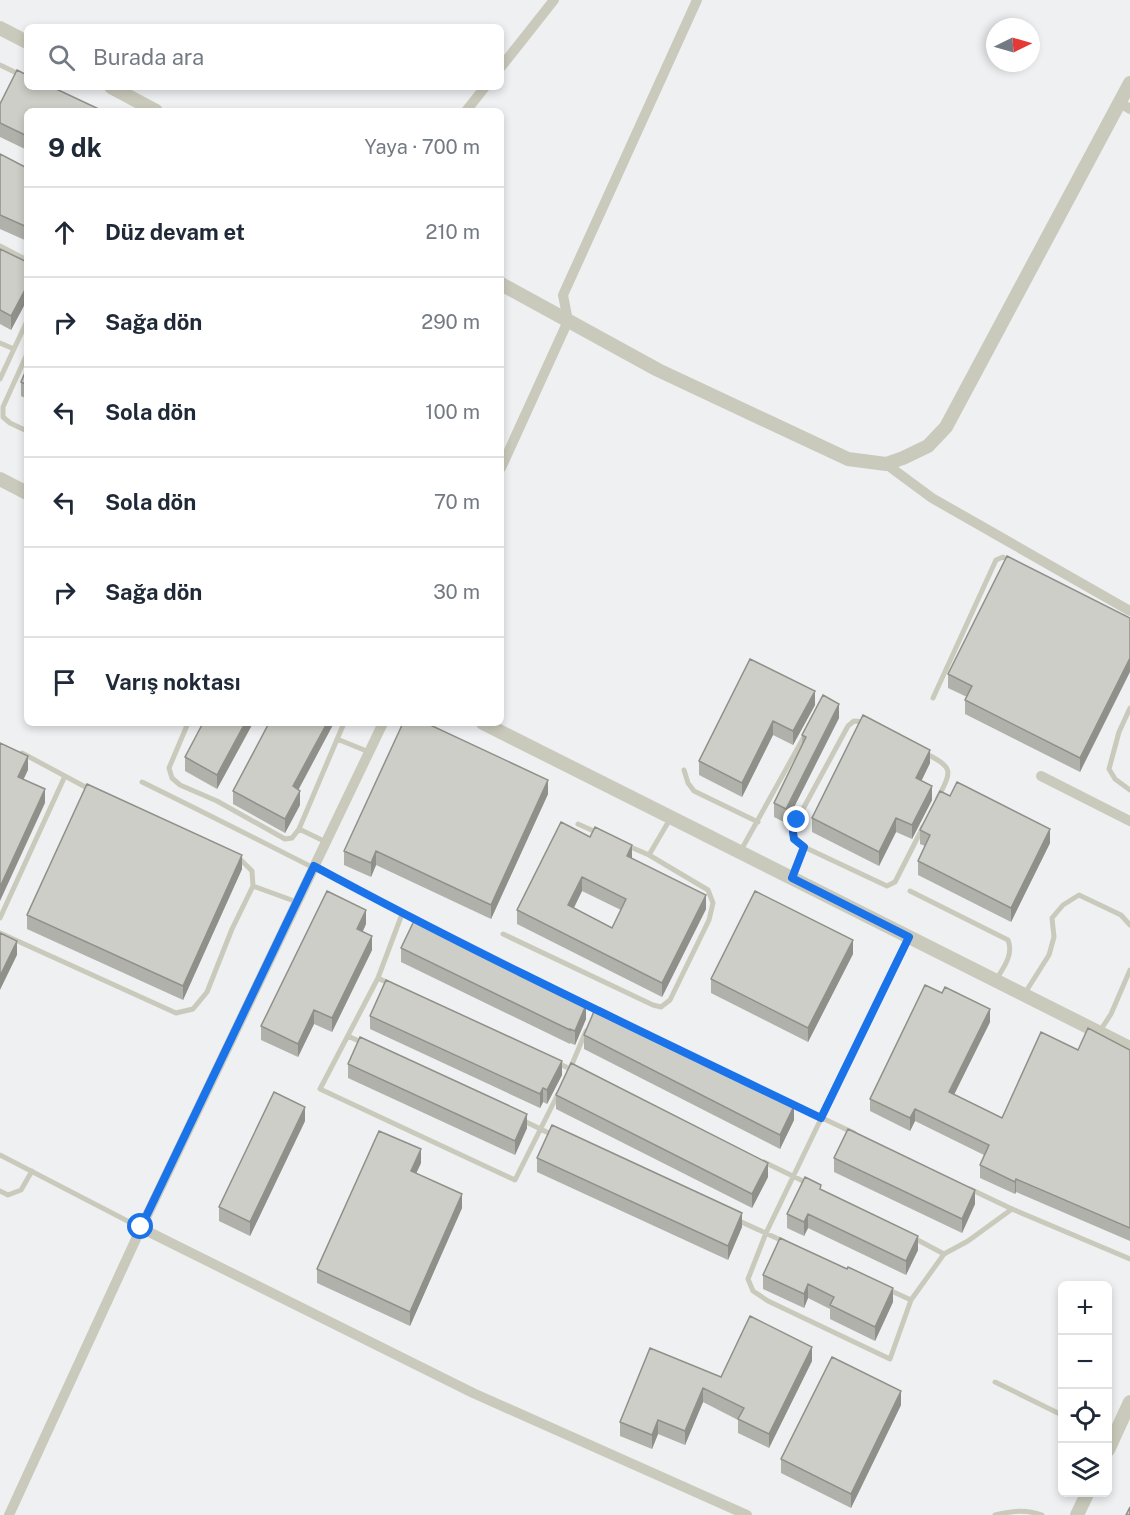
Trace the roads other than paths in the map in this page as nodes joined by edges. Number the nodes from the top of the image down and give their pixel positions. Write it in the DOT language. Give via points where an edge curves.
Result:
graph roads {
  1 [pos="554,0"];
  2 [pos="697,0"];
  3 [pos="0,28"];
  4 [pos="24,40"];
  5 [pos="504,63"];
  6 [pos="0,65"];
  7 [pos="24,77"];
  8 [pos="1130,82"];
  9 [pos="117,90"];
  10 [pos="483,90"];
  11 [pos="1125,106"];
  12 [pos="150,108"];
  13 [pos="468,108"];
  14 [pos="0,246"];
  15 [pos="24,258"];
  16 [pos="504,286"];
  17 [pos="568,321"];
  18 [pos="24,327"];
  19 [pos="0,343"];
  20 [pos="14,349"];
  21 [pos="24,361"];
  22 [pos="0,379"];
  23 [pos="24,430"];
  24 [pos="504,461"];
  25 [pos="886,464"];
  26 [pos="0,479"];
  27 [pos="24,491"];
  28 [pos="1009,542"];
  29 [pos="1003,556"];
  30 [pos="1020,568"];
  31 [pos="1130,610"];
  32 [pos="933,698"];
  33 [pos="1130,708"];
  34 [pos="187,726"];
  35 [pos="343,726"];
  36 [pos="382,726"];
  37 [pos="489,726"];
  38 [pos="876,727"];
  39 [pos="807,730"];
  40 [pos="337,739"];
  41 [pos="915,747"];
  42 [pos="16,750"];
  43 [pos="369,752"];
  44 [pos="684,770"];
  45 [pos="65,776"];
  46 [pos="1041,776"];
  47 [pos="142,782"];
  48 [pos="1130,790"];
  49 [pos="100,794"];
  50 [pos="933,808"];
  51 [pos="671,817"];
  52 [pos="927,819"];
  53 [pos="1130,821"];
  54 [pos="758,822"];
  55 [pos="578,825"];
  56 [pos="299,829"];
  57 [pos="608,838"];
  58 [pos="326,842"];
  59 [pos="619,842"];
  60 [pos="804,847"];
  61 [pos="229,852"];
  62 [pos="740,852"];
  63 [pos="649,855"];
  64 [pos="314,866"];
  65 [pos="792,878"];
  66 [pos="253,886"];
  67 [pos="910,891"];
  68 [pos="297,902"];
  69 [pos="402,914"];
  70 [pos="0,918"];
  71 [pos="1130,925"];
  72 [pos="0,933"];
  73 [pos="503,934"];
  74 [pos="909,937"];
  75 [pos="1130,970"];
  76 [pos="378,978"];
  77 [pos="996,980"];
  78 [pos="399,988"];
  79 [pos="552,988"];
  80 [pos="1024,994"];
  81 [pos="574,999"];
  82 [pos="595,1010"];
  83 [pos="606,1015"];
  84 [pos="1099,1032"];
  85 [pos="348,1036"];
  86 [pos="369,1047"];
  87 [pos="1130,1048"];
  88 [pos="549,1059"];
  89 [pos="570,1069"];
  90 [pos="580,1074"];
  91 [pos="565,1079"];
  92 [pos="746,1082"];
  93 [pos="560,1089"];
  94 [pos="821,1118"];
  95 [pos="520,1119"];
  96 [pos="542,1129"];
  97 [pos="863,1138"];
  98 [pos="562,1139"];
  99 [pos="0,1155"];
  100 [pos="762,1161"];
  101 [pos="32,1171"];
  102 [pos="794,1176"];
  103 [pos="959,1184"];
  104 [pos="814,1186"];
  105 [pos="0,1191"];
  106 [pos="1012,1209"];
  107 [pos="726,1215"];
  108 [pos="141,1227"];
  109 [pos="766,1233"];
  110 [pos="904,1233"];
  111 [pos="787,1243"];
  112 [pos="944,1254"];
  113 [pos="1130,1259"];
  114 [pos="880,1286"];
  115 [pos="911,1300"];
  116 [pos="996,1382"];
  117 [pos="1130,1402"];
  118 [pos="1058,1413"];
  119 [pos="1112,1434"];
  120 [pos="1086,1497"];
  121 [pos="9,1515"];
  122 [pos="747,1515"];
  123 [pos="995,1515"];
  124 [pos="1042,1515"];
  125 [pos="1077,1515"];
  1 -- 5 [label="street"];
  2 -- 17 [label="street" via="562,295"];
  3 -- 4 [label="street"];
  6 -- 7 [label="lane"];
  8 -- 11 [label="street"];
  9 -- 12 [label="street"];
  10 -- 13 [label="street"];
  11 -- 25 [label="street" via="946,427 928,446"];
  14 -- 15 [label="lane"];
  16 -- 17 [label="street"];
  17 -- 24 [label="street"];
  17 -- 25 [label="street" via="658,370 849,459"];
  18 -- 20 [label="lane"];
  19 -- 20 [label="lane"];
  20 -- 22 [label="lane"];
  21 -- 23 [label="lane" via="3,407 3,417"];
  25 -- 28 [label="street" via="932,498"];
  26 -- 27 [label="street"];
  28 -- 29 [label="lane"];
  28 -- 31 [label="street"];
  29 -- 30 [label="lane"];
  29 -- 32 [label="lane" via="996,560"];
  33 -- 48 [label="lane" via="1109,769"];
  34 -- 56 [label="lane" via="169,768 172,778 285,839 292,838"];
  35 -- 40 [label="lane"];
  36 -- 43 [label="street"];
  37 -- 51 [label="street"];
  38 -- 60 [label="lane" via="854,721 848,726 793,832 794,839"];
  39 -- 54 [label="lane"];
  40 -- 43 [label="lane"];
  40 -- 56 [label="lane"];
  41 -- 50 [label="lane" via="944,762 947,769 949,777"];
  42 -- 45 [label="lane"];
  43 -- 58 [label="street"];
  44 -- 54 [label="lane" via="694,791"];
  45 -- 49 [label="lane"];
  45 -- 70 [label="lane"];
  46 -- 53 [label="street"];
  47 -- 64 [label="lane"];
  51 -- 62 [label="street"];
  51 -- 63 [label="lane"];
  52 -- 60 [label="lane" via="895,882 886,886"];
  54 -- 62 [label="lane"];
  55 -- 57 [label="lane"];
  56 -- 58 [label="lane"];
  58 -- 64 [label="street"];
  59 -- 63 [label="lane"];
  60 -- 65 [label="lane"];
  61 -- 66 [label="lane" via="240,857 252,871"];
  62 -- 65 [label="street"];
  63 -- 73 [label="lane" via="708,890 713,903 709,920 670,1000 661,1007"];
  64 -- 68 [label="street"];
  64 -- 69 [label="lane"];
  65 -- 74 [label="street"];
  66 -- 68 [label="lane"];
  66 -- 72 [label="lane" via="207,992 193,1010 184,1013 176,1013"];
  67 -- 77 [label="lane" via="1008,940 1009,958"];
  68 -- 108 [label="street"];
  69 -- 76 [label="lane"];
  69 -- 79 [label="lane"];
  71 -- 80 [label="lane" via="1121,915 1079,895 1063,905 1052,918 1054,937 1049,955"];
  74 -- 77 [label="street"];
  74 -- 94 [label="lane"];
  75 -- 84 [label="lane"];
  76 -- 78 [label="lane"];
  76 -- 85 [label="lane"];
  77 -- 80 [label="street"];
  80 -- 84 [label="street"];
  81 -- 82 [label="lane"];
  82 -- 83 [label="lane"];
  82 -- 89 [label="lane"];
  84 -- 87 [label="street"];
  85 -- 86 [label="lane"];
  85 -- 96 [label="lane" via="320,1089 515,1180"];
  88 -- 89 [label="lane"];
  89 -- 90 [label="lane"];
  89 -- 91 [label="lane"];
  92 -- 94 [label="lane"];
  93 -- 96 [label="lane"];
  94 -- 97 [label="lane"];
  94 -- 102 [label="lane"];
  95 -- 96 [label="lane"];
  96 -- 98 [label="lane"];
  99 -- 101 [label="lane"];
  100 -- 102 [label="lane"];
  101 -- 105 [label="lane" via="21,1190 8,1195"];
  101 -- 108 [label="lane"];
  102 -- 104 [label="lane"];
  102 -- 109 [label="lane"];
  103 -- 106 [label="lane"];
  106 -- 112 [label="lane"];
  106 -- 113 [label="lane"];
  107 -- 109 [label="lane"];
  108 -- 121 [label="street"];
  108 -- 122 [label="street" via="473,1393"];
  109 -- 111 [label="lane"];
  109 -- 115 [label="lane" via="748,1279 753,1291 890,1359"];
  110 -- 112 [label="lane"];
  112 -- 115 [label="lane"];
  114 -- 115 [label="lane"];
  116 -- 118 [label="lane"];
  117 -- 119 [label="street"];
  120 -- 125 [label="street"];
  123 -- 124 [label="lane" via="1015,1510"];
}
